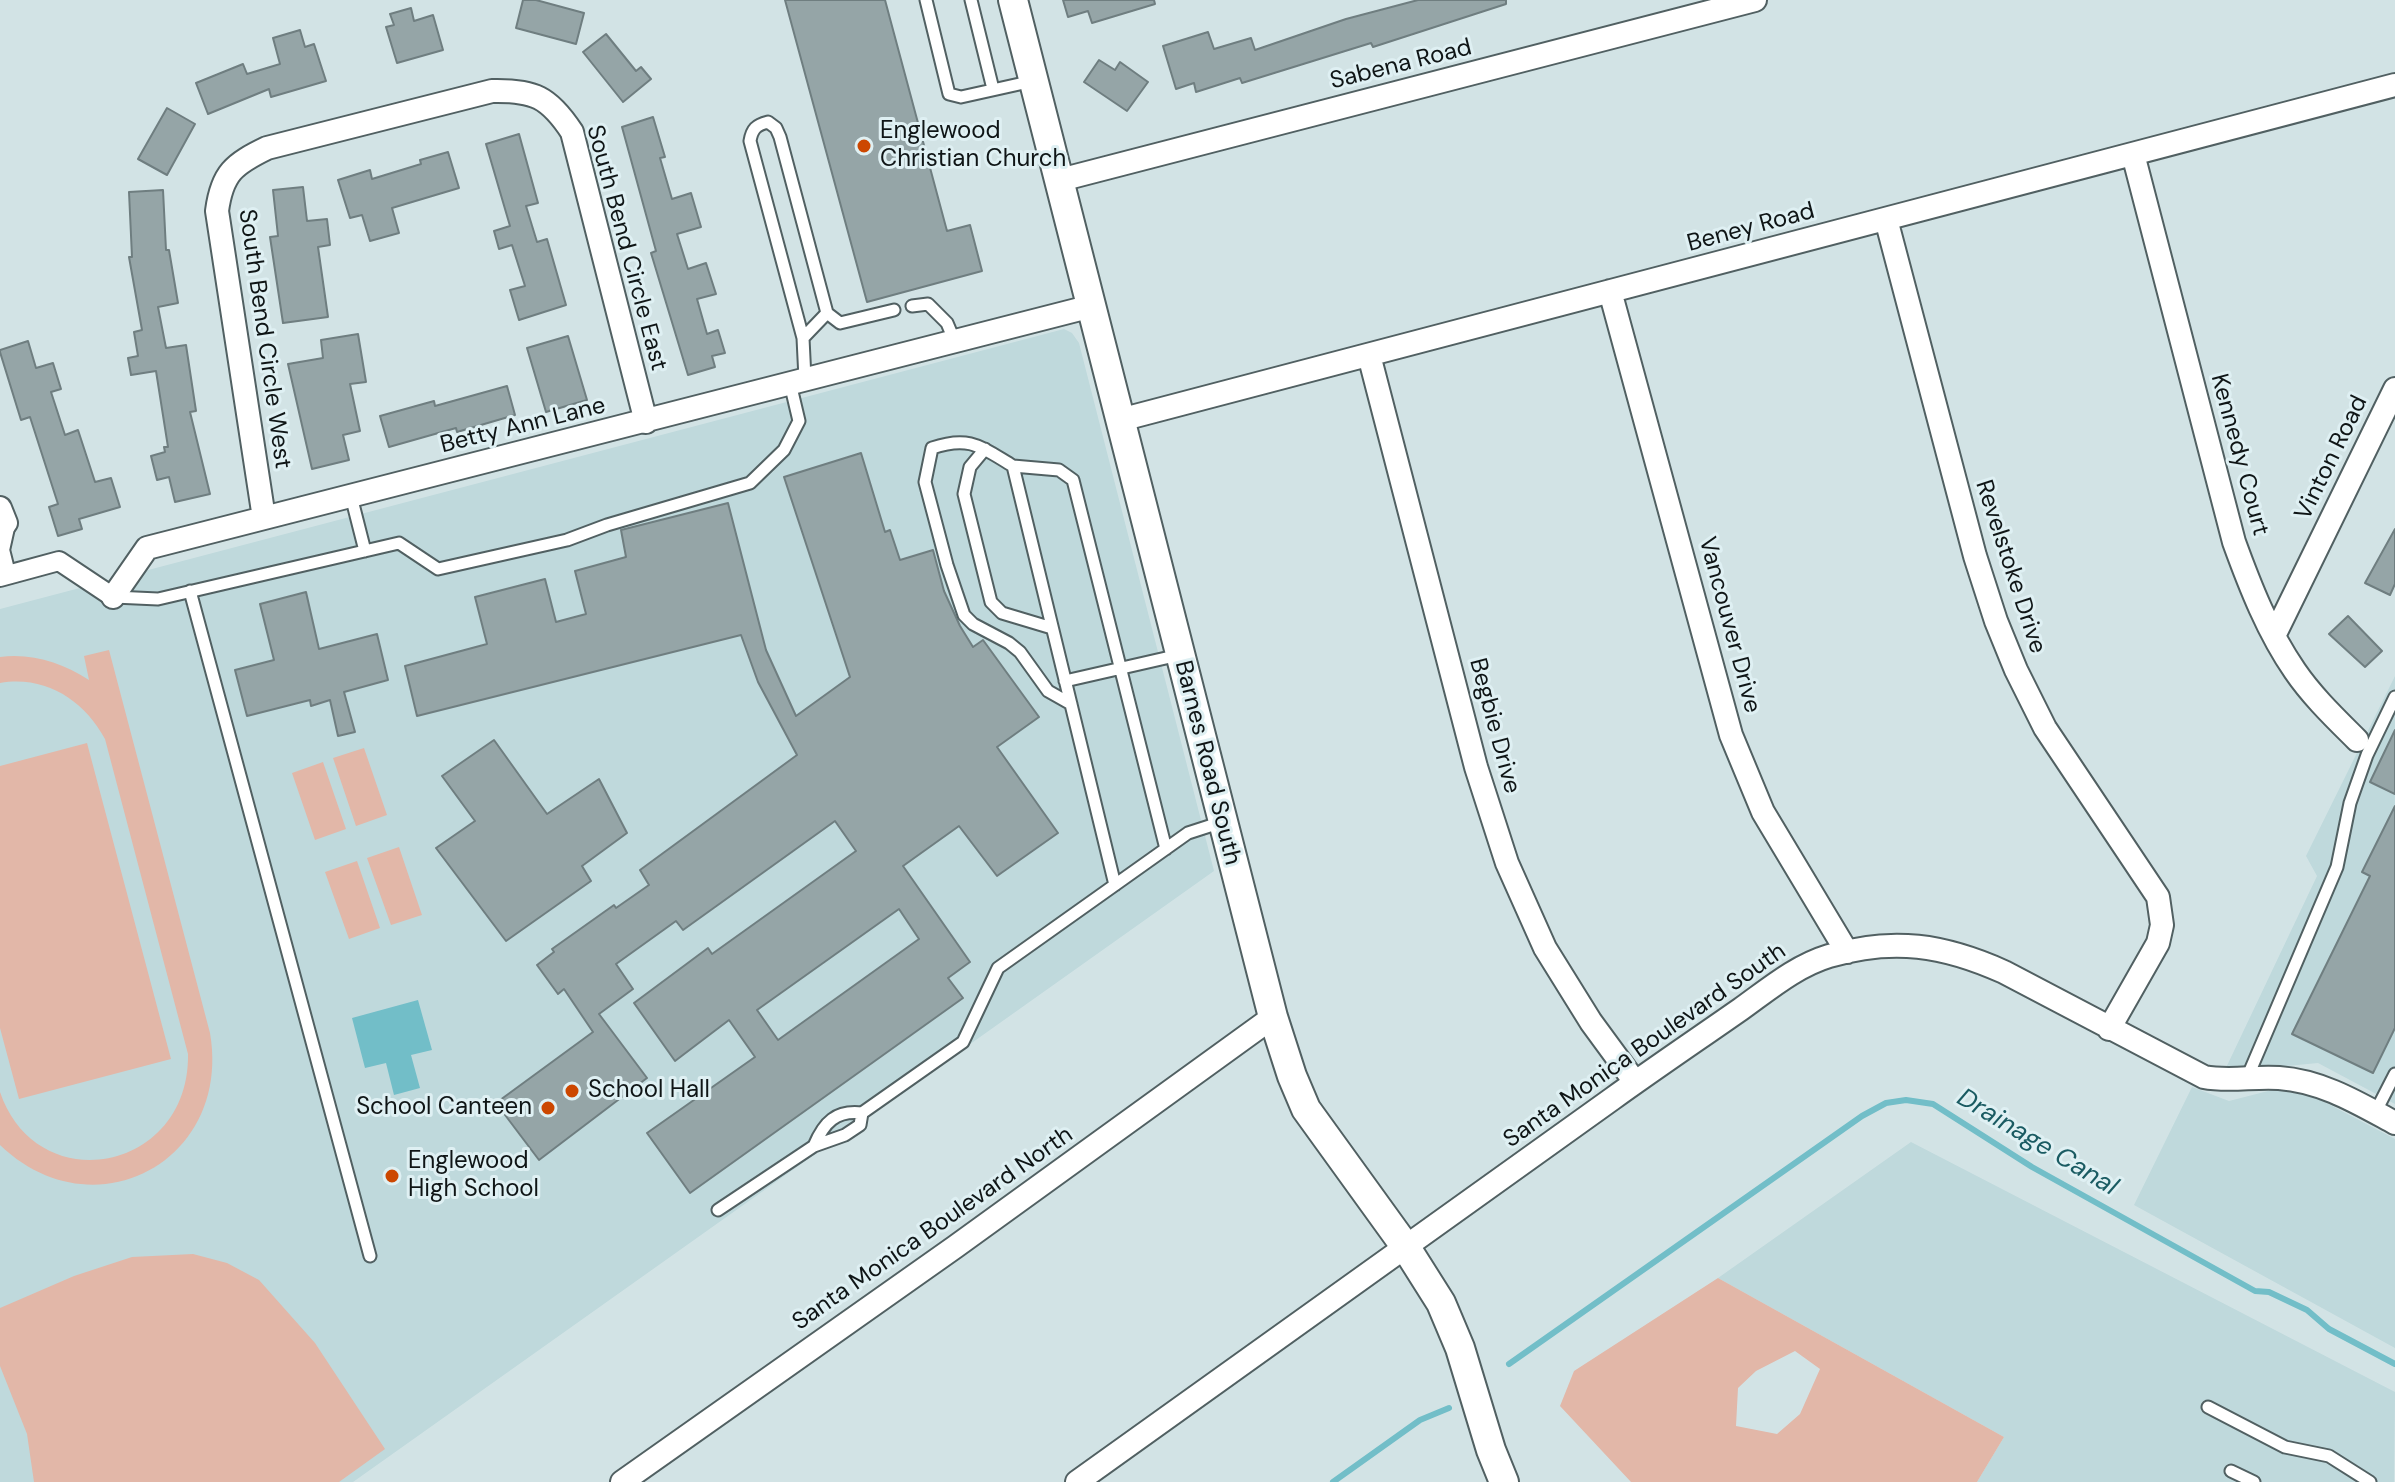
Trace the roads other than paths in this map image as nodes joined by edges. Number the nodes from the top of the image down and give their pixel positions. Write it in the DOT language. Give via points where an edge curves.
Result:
graph roads {
  1 [pos="926,0"];
  2 [pos="971,0"];
  3 [pos="1013,0"];
  4 [pos="1755,0"];
  5 [pos="1034,80"];
  6 [pos="2395,85"];
  7 [pos="993,89"];
  8 [pos="540,98"];
  9 [pos="2133,154"];
  10 [pos="1060,180"];
  11 [pos="1886,219"];
  12 [pos="1610,291"];
  13 [pos="912,306"];
  14 [pos="1092,306"];
  15 [pos="894,310"];
  16 [pos="827,313"];
  17 [pos="803,338"];
  18 [pos="955,342"];
  19 [pos="1369,355"];
  20 [pos="797,381"];
  21 [pos="2395,389"];
  22 [pos="1120,420"];
  23 [pos="646,422"];
  24 [pos="985,449"];
  25 [pos="1013,466"];
  26 [pos="351,496"];
  27 [pos="3,516"];
  28 [pos="264,518"];
  29 [pos="365,551"];
  30 [pos="3,575"];
  31 [pos="190,591"];
  32 [pos="113,597"];
  33 [pos="1052,628"];
  34 [pos="2274,636"];
  35 [pos="1180,654"];
  36 [pos="1120,669"];
  37 [pos="1065,681"];
  38 [pos="2395,697"];
  39 [pos="1071,704"];
  40 [pos="2357,740"];
  41 [pos="1223,821"];
  42 [pos="1166,849"];
  43 [pos="1115,885"];
  44 [pos="1847,952"];
  45 [pos="1273,1017"];
  46 [pos="2109,1029"];
  47 [pos="2395,1074"];
  48 [pos="2247,1078"];
  49 [pos="1635,1082"];
  50 [pos="862,1113"];
  51 [pos="2385,1118"];
  52 [pos="814,1146"];
  53 [pos="718,1210"];
  54 [pos="1405,1246"];
  55 [pos="370,1256"];
  56 [pos="2208,1407"];
  57 [pos="2231,1471"];
  58 [pos="622,1482"];
  59 [pos="1077,1482"];
  60 [pos="1504,1482"];
  61 [pos="2254,1482"];
  62 [pos="2370,1482"];
  1 -- 7 [label="lane" via="949,94 961,97"];
  2 -- 7 [label="lane"];
  3 -- 5 [label="street, Barnes Road South"];
  4 -- 10 [label="street, Sabena Road"];
  5 -- 7 [label="lane"];
  5 -- 10 [label="street, Barnes Road South"];
  6 -- 9 [label="street, Beney Road"];
  8 -- 23 [label="street, South Bend Circle East" via="558,111 572,132"];
  8 -- 28 [label="street, South Bend Circle West" via="492,91 267,148 230,171 217,211"];
  9 -- 11 [label="street, Beney Road"];
  9 -- 34 [label="street, Kennedy Court" via="2234,542"];
  10 -- 14 [label="street, Barnes Road South"];
  11 -- 12 [label="street, Beney Road"];
  11 -- 46 [label="street, Revelstoke Drive" via="1996,621 2045,728 2158,897 2158,943"];
  12 -- 19 [label="street, Beney Road"];
  12 -- 44 [label="street, Vancouver Drive" via="1731,735 1763,812"];
  13 -- 18 [label="lane" via="928,304 947,323"];
  14 -- 18 [label="street, Betty Ann Lane"];
  14 -- 22 [label="street, Barnes Road South"];
  15 -- 16 [label="lane" via="840,323"];
  16 -- 17 [label="lane"];
  16 -- 17 [label="lane" via="780,137 768,122 758,125 750,141"];
  17 -- 20 [label="lane"];
  18 -- 20 [label="street, Betty Ann Lane"];
  19 -- 22 [label="street, Beney Road"];
  19 -- 49 [label="street, Begbie Drive" via="1476,767 1507,863 1553,962"];
  20 -- 23 [label="street, Betty Ann Lane"];
  20 -- 29 [label="lane" via="799,421 784,450 750,483 567,540 438,569 399,543"];
  21 -- 34 [label="street, Vinton Road"];
  22 -- 35 [label="street, Barnes Road South"];
  23 -- 26 [label="street, Betty Ann Lane"];
  24 -- 25 [label="lane"];
  24 -- 33 [label="lane" via="970,467 964,494 991,602 1002,613"];
  24 -- 39 [label="lane" via="958,441 932,448 929,457 925,482 957,598 973,624 1009,643 1048,691"];
  25 -- 33 [label="lane"];
  25 -- 36 [label="lane" via="1059,470 1073,480"];
  26 -- 28 [label="street, Betty Ann Lane"];
  26 -- 29 [label="lane"];
  27 -- 30 [label="street"];
  28 -- 32 [label="street, Betty Ann Lane" via="147,548"];
  29 -- 31 [label="lane"];
  30 -- 32 [label="street" via="59,561"];
  31 -- 32 [label="lane" via="158,599"];
  31 -- 55 [label="lane"];
  33 -- 37 [label="lane"];
  34 -- 40 [label="street, Kennedy Court" via="2295,671"];
  35 -- 36 [label="lane"];
  35 -- 41 [label="street, Barnes Road South"];
  36 -- 37 [label="lane"];
  36 -- 42 [label="lane"];
  37 -- 39 [label="lane"];
  38 -- 48 [label="lane" via="2350,803 2337,867"];
  39 -- 43 [label="lane"];
  41 -- 42 [label="lane" via="1188,833"];
  41 -- 45 [label="street, Barnes Road South"];
  42 -- 43 [label="lane"];
  43 -- 50 [label="lane" via="998,968 963,1042"];
  44 -- 46 [label="street, Santa Monica Boulevard South" via="1908,945 1962,955"];
  44 -- 49 [label="street, Santa Monica Boulevard South" via="1797,970"];
  45 -- 54 [label="street, Barnes Road South" via="1306,1109"];
  45 -- 58 [label="street, Santa Monica Boulevard North"];
  46 -- 48 [label="street, Santa Monica Boulevard South" via="2204,1077"];
  47 -- 51 [label="lane"];
  48 -- 51 [label="street, Santa Monica Boulevard South" via="2308,1082"];
  49 -- 54 [label="street, Santa Monica Boulevard South"];
  50 -- 52 [label="lane" via="860,1125"];
  50 -- 52 [label="lane" via="848,1111 832,1119"];
  52 -- 53 [label="lane"];
  54 -- 59 [label="street, Santa Monica Boulevard South"];
  54 -- 60 [label="street, Barnes Road South" via="1451,1325"];
  56 -- 62 [label="lane" via="2285,1447 2329,1456"];
  57 -- 61 [label="lane"];
}
